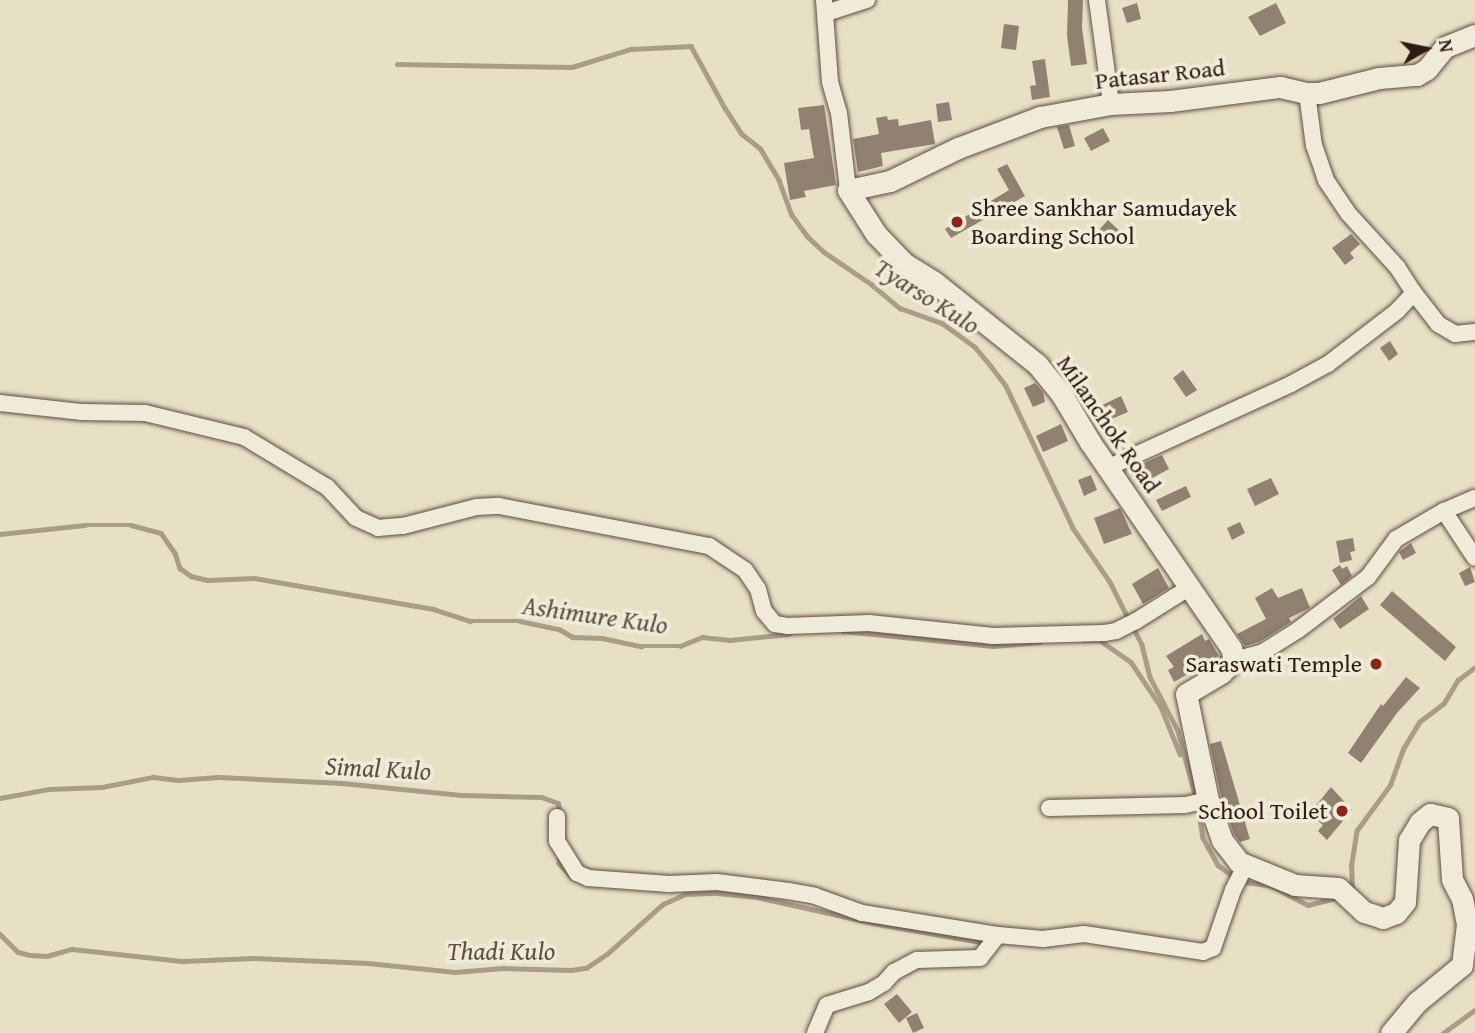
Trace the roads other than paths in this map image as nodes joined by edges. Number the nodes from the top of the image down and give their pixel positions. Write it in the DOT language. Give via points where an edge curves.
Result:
graph roads {
  1 [pos="867,0"];
  2 [pos="1097,0"];
  3 [pos="825,7"];
  4 [pos="1475,35"];
  5 [pos="1307,93"];
  6 [pos="1111,104"];
  7 [pos="848,190"];
  8 [pos="1413,293"];
  9 [pos="1475,332"];
  10 [pos="0,403"];
  11 [pos="1107,468"];
  12 [pos="1475,498"];
  13 [pos="1444,511"];
  14 [pos="1475,558"];
  15 [pos="1190,587"];
  16 [pos="1234,660"];
  17 [pos="1208,800"];
  18 [pos="1049,808"];
  19 [pos="557,817"];
  20 [pos="1243,870"];
  21 [pos="996,937"];
  22 [pos="815,1033"];
  23 [pos="1391,1033"];
  1 -- 3 [label="street"];
  2 -- 6 [label="street"];
  3 -- 7 [label="street" via="830,82 839,113"];
  4 -- 5 [label="street, Patasar Road" via="1442,50 1421,73"];
  5 -- 6 [label="street, Patasar Road" via="1280,87"];
  5 -- 8 [label="street" via="1314,146 1326,180"];
  6 -- 7 [label="street, Patasar Road" via="1020,122 890,181"];
  7 -- 11 [label="street, Milanchok Road" via="876,234 904,263 1038,365"];
  8 -- 9 [label="street" via="1438,324 1455,334"];
  8 -- 11 [label="street" via="1397,311 1328,363"];
  10 -- 15 [label="street" via="145,413 244,437 327,487 356,518 378,528 499,506 709,546 745,570 775,624 869,623 993,636 1116,631"];
  11 -- 15 [label="street, Milanchok Road"];
  12 -- 13 [label="street"];
  13 -- 14 [label="street"];
  13 -- 16 [label="street" via="1396,539 1367,577 1298,629 1263,652"];
  15 -- 16 [label="street, Milanchok Road" via="1231,648"];
  16 -- 17 [label="street" via="1186,695"];
  17 -- 18 [label="street" via="1185,805"];
  17 -- 20 [label="street" via="1222,840"];
  19 -- 21 [label="street" via="557,841 578,873 588,878 717,882 788,891 874,915"];
  20 -- 21 [label="street" via="1213,948 1203,952 1084,934 1043,939"];
  20 -- 23 [label="street" via="1348,898 1383,918 1396,913 1405,902 1409,839 1420,822 1430,814 1448,818 1452,879 1467,923 1462,965 1417,1002"];
  21 -- 22 [label="street" via="980,958 917,960 869,992 827,1006"];
}
